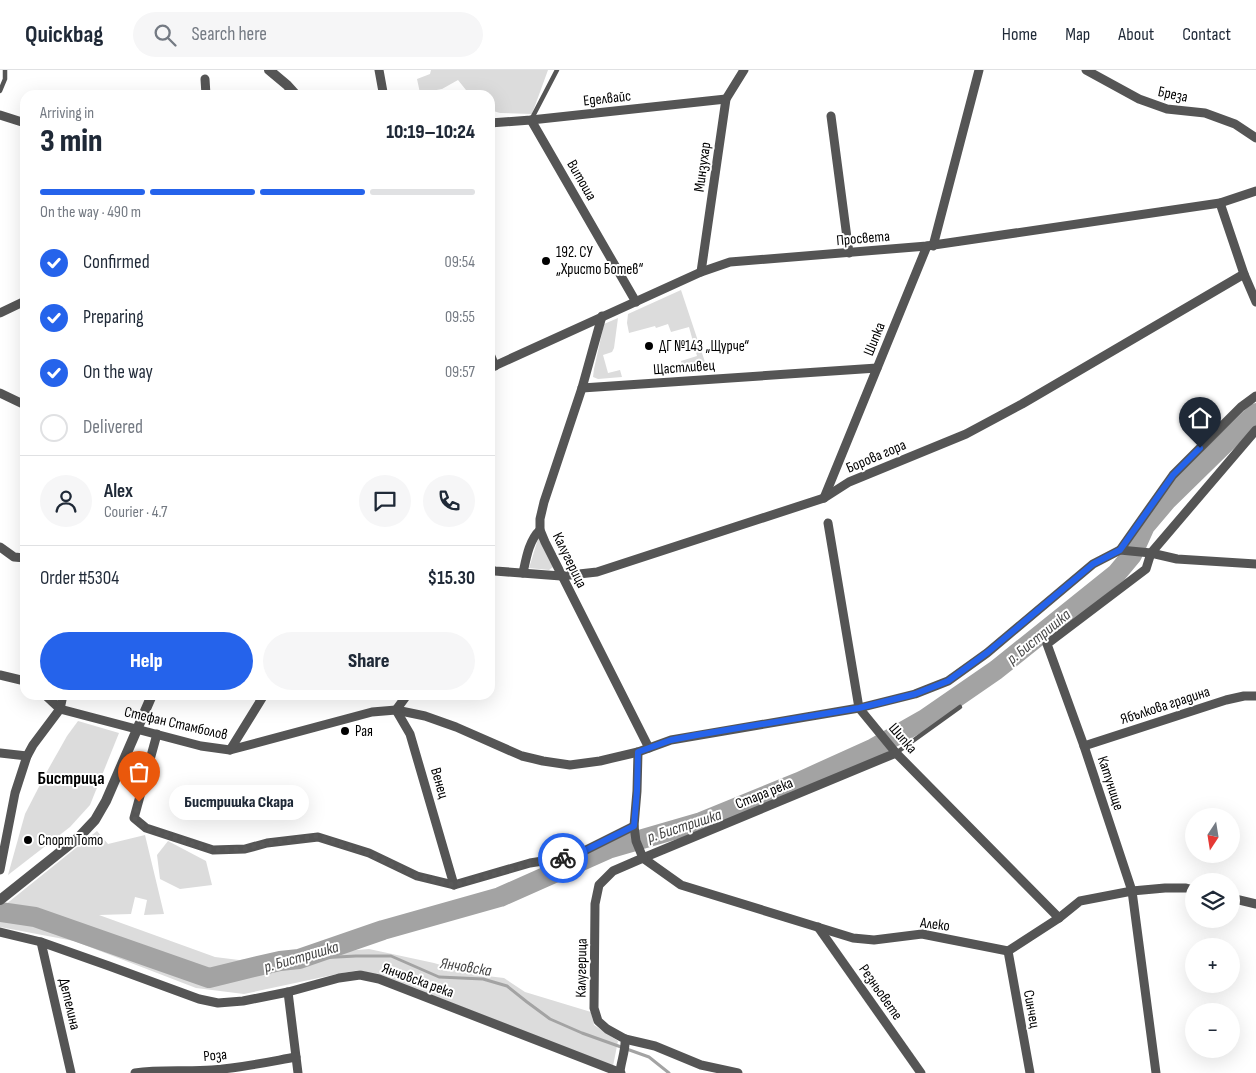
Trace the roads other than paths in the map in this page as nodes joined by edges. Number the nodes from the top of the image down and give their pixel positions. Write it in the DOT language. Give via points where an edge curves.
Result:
graph roads {
  1 [pos="5,70"];
  2 [pos="269,70"];
  3 [pos="378,70"];
  4 [pos="557,70"];
  5 [pos="744,70"];
  6 [pos="979,70"];
  7 [pos="1086,70"];
  8 [pos="205,79"];
  9 [pos="206,90"];
  10 [pos="292,90"];
  11 [pos="383,90"];
  12 [pos="0,91"];
  13 [pos="726,99"];
  14 [pos="0,115"];
  15 [pos="831,116"];
  16 [pos="531,120"];
  17 [pos="20,121"];
  18 [pos="495,122"];
  19 [pos="1256,138"];
  20 [pos="1256,191"];
  21 [pos="1220,203"];
  22 [pos="930,246"];
  23 [pos="849,253"];
  24 [pos="701,272"];
  25 [pos="1244,274"];
  26 [pos="636,302"];
  27 [pos="1256,302"];
  28 [pos="20,303"];
  29 [pos="0,313"];
  30 [pos="602,316"];
  31 [pos="495,366"];
  32 [pos="877,368"];
  33 [pos="582,388"];
  34 [pos="0,393"];
  35 [pos="1256,396"];
  36 [pos="20,403"];
  37 [pos="1256,430"];
  38 [pos="824,498"];
  39 [pos="828,523"];
  40 [pos="540,530"];
  41 [pos="0,547"];
  42 [pos="1120,550"];
  43 [pos="1150,552"];
  44 [pos="20,557"];
  45 [pos="1256,564"];
  46 [pos="495,573"];
  47 [pos="522,573"];
  48 [pos="561,576"];
  49 [pos="0,675"];
  50 [pos="20,680"];
  51 [pos="1256,696"];
  52 [pos="50,700"];
  53 [pos="62,700"];
  54 [pos="150,700"];
  55 [pos="261,700"];
  56 [pos="403,700"];
  57 [pos="960,707"];
  58 [pos="859,708"];
  59 [pos="60,709"];
  60 [pos="396,710"];
  61 [pos="138,729"];
  62 [pos="157,734"];
  63 [pos="1084,746"];
  64 [pos="649,748"];
  65 [pos="230,750"];
  66 [pos="895,751"];
  67 [pos="638,752"];
  68 [pos="0,754"];
  69 [pos="27,756"];
  70 [pos="634,827"];
  71 [pos="643,858"];
  72 [pos="0,870"];
  73 [pos="454,885"];
  74 [pos="1185,888"];
  75 [pos="1132,891"];
  76 [pos="0,900"];
  77 [pos="1240,900"];
  78 [pos="1256,904"];
  79 [pos="1059,918"];
  80 [pos="818,927"];
  81 [pos="0,932"];
  82 [pos="41,942"];
  83 [pos="1008,951"];
  84 [pos="288,992"];
  85 [pos="625,1042"];
  86 [pos="296,1057"];
  87 [pos="620,1071"];
  88 [pos="71,1073"];
  89 [pos="136,1073"];
  90 [pos="298,1073"];
  91 [pos="738,1073"];
  92 [pos="921,1073"];
  93 [pos="1030,1073"];
  94 [pos="1156,1073"];
  1 -- 12 [label="lane"];
  2 -- 10 [label="street"];
  3 -- 11 [label="street"];
  4 -- 16 [label="lane"];
  5 -- 13 [label="street, Минзухар"];
  6 -- 22 [label="street, Шипка"];
  7 -- 19 [label="street, Бреза" via="1139,99 1167,109 1205,113 1236,124"];
  8 -- 9 [label="street"];
  13 -- 16 [label="street, Еделвайс"];
  13 -- 24 [label="street, Минзухар"];
  14 -- 17 [label="street"];
  15 -- 23 [label="street"];
  16 -- 18 [label="street, Еделвайс"];
  16 -- 26 [label="street, Витоша"];
  20 -- 21 [label="street, Просвета"];
  21 -- 22 [label="street, Просвета"];
  21 -- 25 [label="street"];
  22 -- 23 [label="street, Просвета"];
  22 -- 32 [label="street, Шипка"];
  23 -- 24 [label="street, Просвета" via="730,262"];
  24 -- 26 [label="street, Просвета"];
  25 -- 27 [label="street"];
  25 -- 38 [label="street, Борова гора" via="966,434 849,482"];
  26 -- 30 [label="street, Просвета"];
  28 -- 29 [label="street"];
  30 -- 31 [label="street, Просвета"];
  30 -- 33 [label="street, Калугерица"];
  32 -- 33 [label="street, Щастливец"];
  32 -- 38 [label="street, Шипка"];
  33 -- 40 [label="street, Калугерица" via="544,502"];
  34 -- 36 [label="street"];
  35 -- 42 [label="street" via="1173,475"];
  37 -- 43 [label="street"];
  38 -- 48 [label="street, Борова гора" via="597,572"];
  39 -- 58 [label="street"];
  40 -- 47 [label="street" via="529,548"];
  40 -- 48 [label="street, Калугерица"];
  41 -- 44 [label="street"];
  42 -- 43 [label="street"];
  42 -- 58 [label="street, Стефан Стамболов" via="1093,564 988,652 948,681 915,694"];
  43 -- 45 [label="street" via="1177,559"];
  43 -- 63 [label="street, Катунище" via="1146,569 1047,644"];
  46 -- 47 [label="street, Борова гора"];
  47 -- 48 [label="street, Борова гора"];
  48 -- 64 [label="street, Калугерица"];
  49 -- 50 [label="street"];
  51 -- 63 [label="street, Ябълкова градина" via="1226,700"];
  52 -- 59 [label="street, Стефан Стамболов"];
  53 -- 59 [label="street"];
  54 -- 61 [label="street"];
  55 -- 65 [label="street"];
  56 -- 60 [label="street"];
  57 -- 66 [label="lane"];
  58 -- 64 [label="street, Стефан Стамболов" via="697,735"];
  58 -- 66 [label="street, Шипка"];
  59 -- 61 [label="street, Стефан Стамболов"];
  59 -- 69 [label="street"];
  60 -- 65 [label="street, Стефан Стамболов" via="372,712"];
  60 -- 67 [label="street, Стефан Стамболов" via="426,716 543,762 570,766"];
  60 -- 73 [label="street, Венец" via="410,734 422,769"];
  61 -- 62 [label="street, Стефан Стамболов"];
  61 -- 76 [label="street" via="95,820"];
  62 -- 65 [label="street, Стефан Стамболов"];
  62 -- 73 [label="street" via="134,818 146,828 213,850 245,849 318,836 417,876"];
  63 -- 75 [label="street, Катунище"];
  64 -- 67 [label="street, Стефан Стамболов"];
  66 -- 71 [label="street, Стара река"];
  66 -- 79 [label="street, Шипка"];
  67 -- 70 [label="street"];
  68 -- 69 [label="street"];
  69 -- 72 [label="street" via="15,793"];
  70 -- 71 [label="street"];
  70 -- 73 [label="street" via="574,856 530,864"];
  71 -- 80 [label="street, Алеко" via="681,885"];
  71 -- 85 [label="street, Калугерица" via="613,871 599,885 595,904 594,1008 598,1021"];
  74 -- 75 [label="street"];
  75 -- 79 [label="street" via="1080,901"];
  75 -- 94 [label="street, Катунище"];
  77 -- 78 [label="street"];
  79 -- 83 [label="street"];
  80 -- 83 [label="street, Алеко" via="853,938 874,940 922,934"];
  80 -- 92 [label="street, Резньовете"];
  81 -- 82 [label="street, Янчовска река"];
  82 -- 84 [label="street, Янчовска река" via="218,1003"];
  82 -- 88 [label="street, Детелина"];
  83 -- 93 [label="street, Синчец"];
  84 -- 86 [label="street"];
  84 -- 87 [label="street, Янчовска река" via="339,978 360,975 379,979"];
  85 -- 87 [label="street"];
  85 -- 91 [label="street" via="656,1046 701,1065"];
  86 -- 89 [label="street, Роза" via="212,1070"];
  86 -- 90 [label="street"];
}
